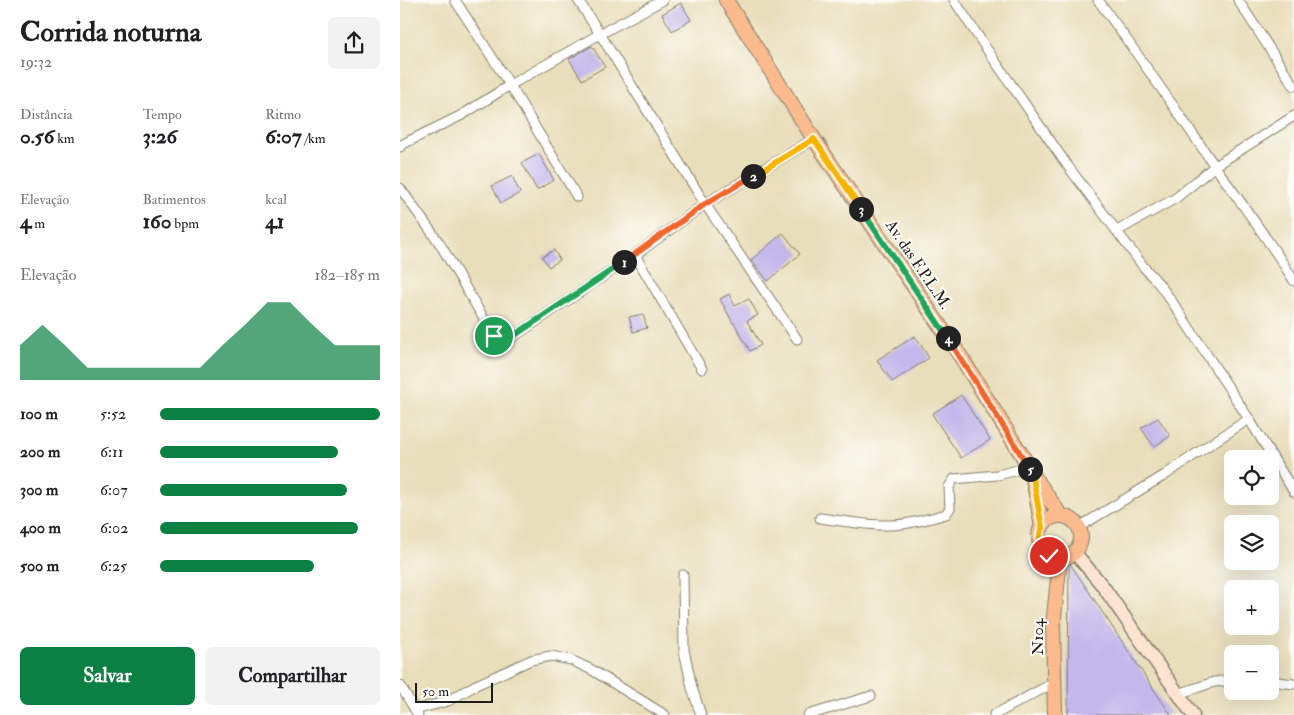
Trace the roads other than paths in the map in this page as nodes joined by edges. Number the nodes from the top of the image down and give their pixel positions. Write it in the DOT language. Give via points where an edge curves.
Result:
graph roads {
  1 [pos="455,0"];
  2 [pos="578,0"];
  3 [pos="663,0"];
  4 [pos="726,0"];
  5 [pos="954,0"];
  6 [pos="1098,0"];
  7 [pos="1238,0"];
  8 [pos="600,34"];
  9 [pos="510,85"];
  10 [pos="1294,86"];
  11 [pos="1294,116"];
  12 [pos="814,139"];
  13 [pos="401,144"];
  14 [pos="1215,166"];
  15 [pos="400,188"];
  16 [pos="577,197"];
  17 [pos="705,204"];
  18 [pos="1117,231"];
  19 [pos="635,255"];
  20 [pos="1294,281"];
  21 [pos="797,339"];
  22 [pos="702,369"];
  23 [pos="1249,419"];
  24 [pos="1030,469"];
  25 [pos="1294,492"];
  26 [pos="1061,516"];
  27 [pos="820,518"];
  28 [pos="1042,527"];
  29 [pos="1079,528"];
  30 [pos="1075,553"];
  31 [pos="1060,559"];
  32 [pos="683,575"];
  33 [pos="1224,681"];
  34 [pos="1055,682"];
  35 [pos="1279,682"];
  36 [pos="1294,684"];
  37 [pos="400,685"];
  38 [pos="1178,694"];
  39 [pos="403,695"];
  40 [pos="871,696"];
  41 [pos="416,713"];
  42 [pos="664,715"];
  43 [pos="700,715"];
  44 [pos="808,715"];
  45 [pos="994,715"];
  46 [pos="1055,715"];
  47 [pos="1193,715"];
  1 -- 9 [label="street"];
  2 -- 8 [label="street"];
  3 -- 8 [label="street"];
  4 -- 12 [label="main road, Av. das F.P.L.M."];
  5 -- 18 [label="street" via="1067,165"];
  6 -- 14 [label="street"];
  7 -- 10 [label="street"];
  8 -- 9 [label="street"];
  8 -- 17 [label="street"];
  9 -- 13 [label="street" via="462,115"];
  9 -- 16 [label="street"];
  11 -- 14 [label="street"];
  12 -- 17 [label="street"];
  12 -- 24 [label="main road, Av. das F.P.L.M." via="961,357"];
  14 -- 18 [label="street" via="1176,198"];
  14 -- 20 [label="street"];
  15 -- 19 [label="street" via="440,244 494,336 500,340 506,341"];
  17 -- 19 [label="street"];
  17 -- 21 [label="street"];
  18 -- 23 [label="street" via="1173,303"];
  19 -- 22 [label="street"];
  23 -- 25 [label="street"];
  23 -- 29 [label="street"];
  24 -- 26 [label="main road, Av. das F.P.L.M."];
  24 -- 27 [label="street" via="954,478 949,487 950,508 946,514 928,519 894,525"];
  24 -- 28 [label="main road, Av. das F.P.L.M."];
  26 -- 28 [label="main road" via="1050,519"];
  26 -- 29 [label="main road"];
  28 -- 31 [label="main road" via="1039,538 1042,548 1049,556"];
  29 -- 30 [label="main road" via="1082,538"];
  30 -- 31 [label="main road"];
  30 -- 38 [label="main road" via="1102,585"];
  31 -- 34 [label="main road, N104 / N104" via="1053,626"];
  32 -- 43 [label="street" via="684,650"];
  33 -- 38 [label="street"];
  34 -- 45 [label="street"];
  34 -- 46 [label="main road, N104 / N104"];
  35 -- 36 [label="street"];
  37 -- 39 [label="street"];
  38 -- 47 [label="main road"];
  39 -- 41 [label="street"];
  40 -- 44 [label="street"];
  41 -- 42 [label="street" via="531,660 551,656 571,660 592,670"];
}
